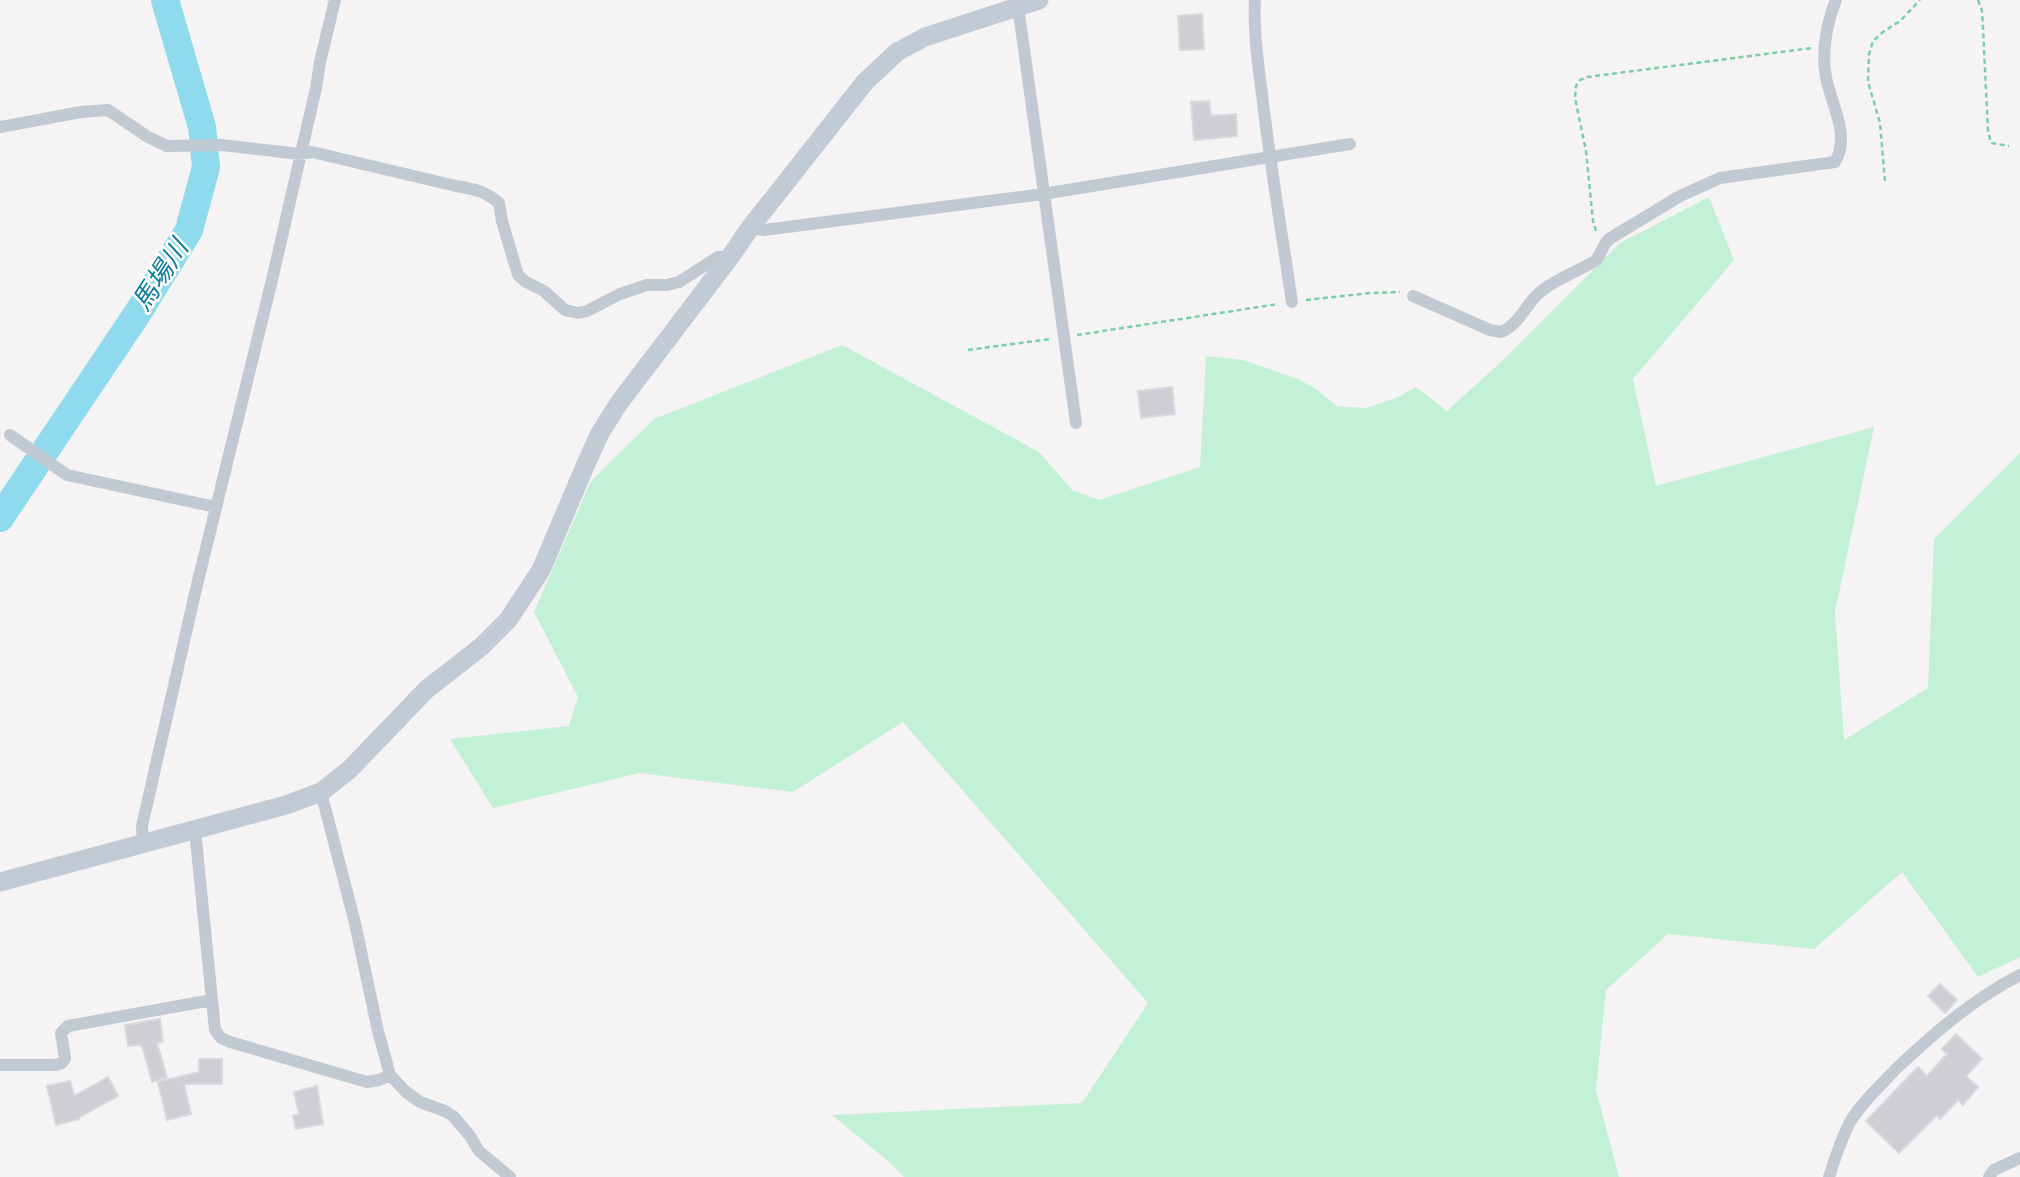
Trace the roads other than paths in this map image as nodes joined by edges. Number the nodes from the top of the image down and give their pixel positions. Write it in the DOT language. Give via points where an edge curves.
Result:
graph roads {
  1 [pos="335,0"];
  2 [pos="1040,0"];
  3 [pos="1255,0"];
  4 [pos="1836,0"];
  5 [pos="1018,6"];
  6 [pos="0,127"];
  7 [pos="1350,144"];
  8 [pos="299,154"];
  9 [pos="1270,157"];
  10 [pos="1043,194"];
  11 [pos="750,228"];
  12 [pos="730,257"];
  13 [pos="1413,296"];
  14 [pos="1292,302"];
  15 [pos="1076,423"];
  16 [pos="10,435"];
  17 [pos="216,507"];
  18 [pos="321,792"];
  19 [pos="195,830"];
  20 [pos="143,845"];
  21 [pos="0,882"];
  22 [pos="2020,975"];
  23 [pos="212,1000"];
  24 [pos="0,1065"];
  25 [pos="390,1075"];
  26 [pos="2020,1158"];
  27 [pos="510,1177"];
  28 [pos="1829,1177"];
  29 [pos="1989,1177"];
  1 -- 8 [label="street"];
  2 -- 5 [label="street"];
  3 -- 9 [label="street"];
  4 -- 13 [label="street" via="1825,48 1826,76 1842,138 1835,162 1720,178 1680,195 1609,239 1600,257 1540,292 1501,332"];
  5 -- 10 [label="street"];
  5 -- 11 [label="street" via="925,37 897,52 866,82"];
  6 -- 8 [label="street" via="108,110 167,146 222,145"];
  7 -- 9 [label="street"];
  8 -- 12 [label="street" via="312,152 487,193 499,203 518,275 565,310 587,311 620,293 679,282 718,257"];
  8 -- 17 [label="street"];
  9 -- 10 [label="street"];
  9 -- 14 [label="street"];
  10 -- 11 [label="street" via="764,230"];
  10 -- 15 [label="street"];
  11 -- 12 [label="street"];
  12 -- 18 [label="street" via="600,433 541,570 508,620 427,689 349,770"];
  16 -- 17 [label="street" via="67,475"];
  17 -- 20 [label="street" via="142,826"];
  18 -- 19 [label="street"];
  18 -- 25 [label="street"];
  19 -- 20 [label="street"];
  19 -- 23 [label="street"];
  20 -- 21 [label="street"];
  22 -- 28 [label="street" via="1944,1025 1881,1084 1843,1135"];
  23 -- 24 [label="street" via="68,1026 61,1033 62,1063"];
  23 -- 25 [label="street" via="215,1030 225,1040 367,1082"];
  25 -- 27 [label="street" via="420,1102 453,1116 479,1151"];
  26 -- 29 [label="street"];
}
